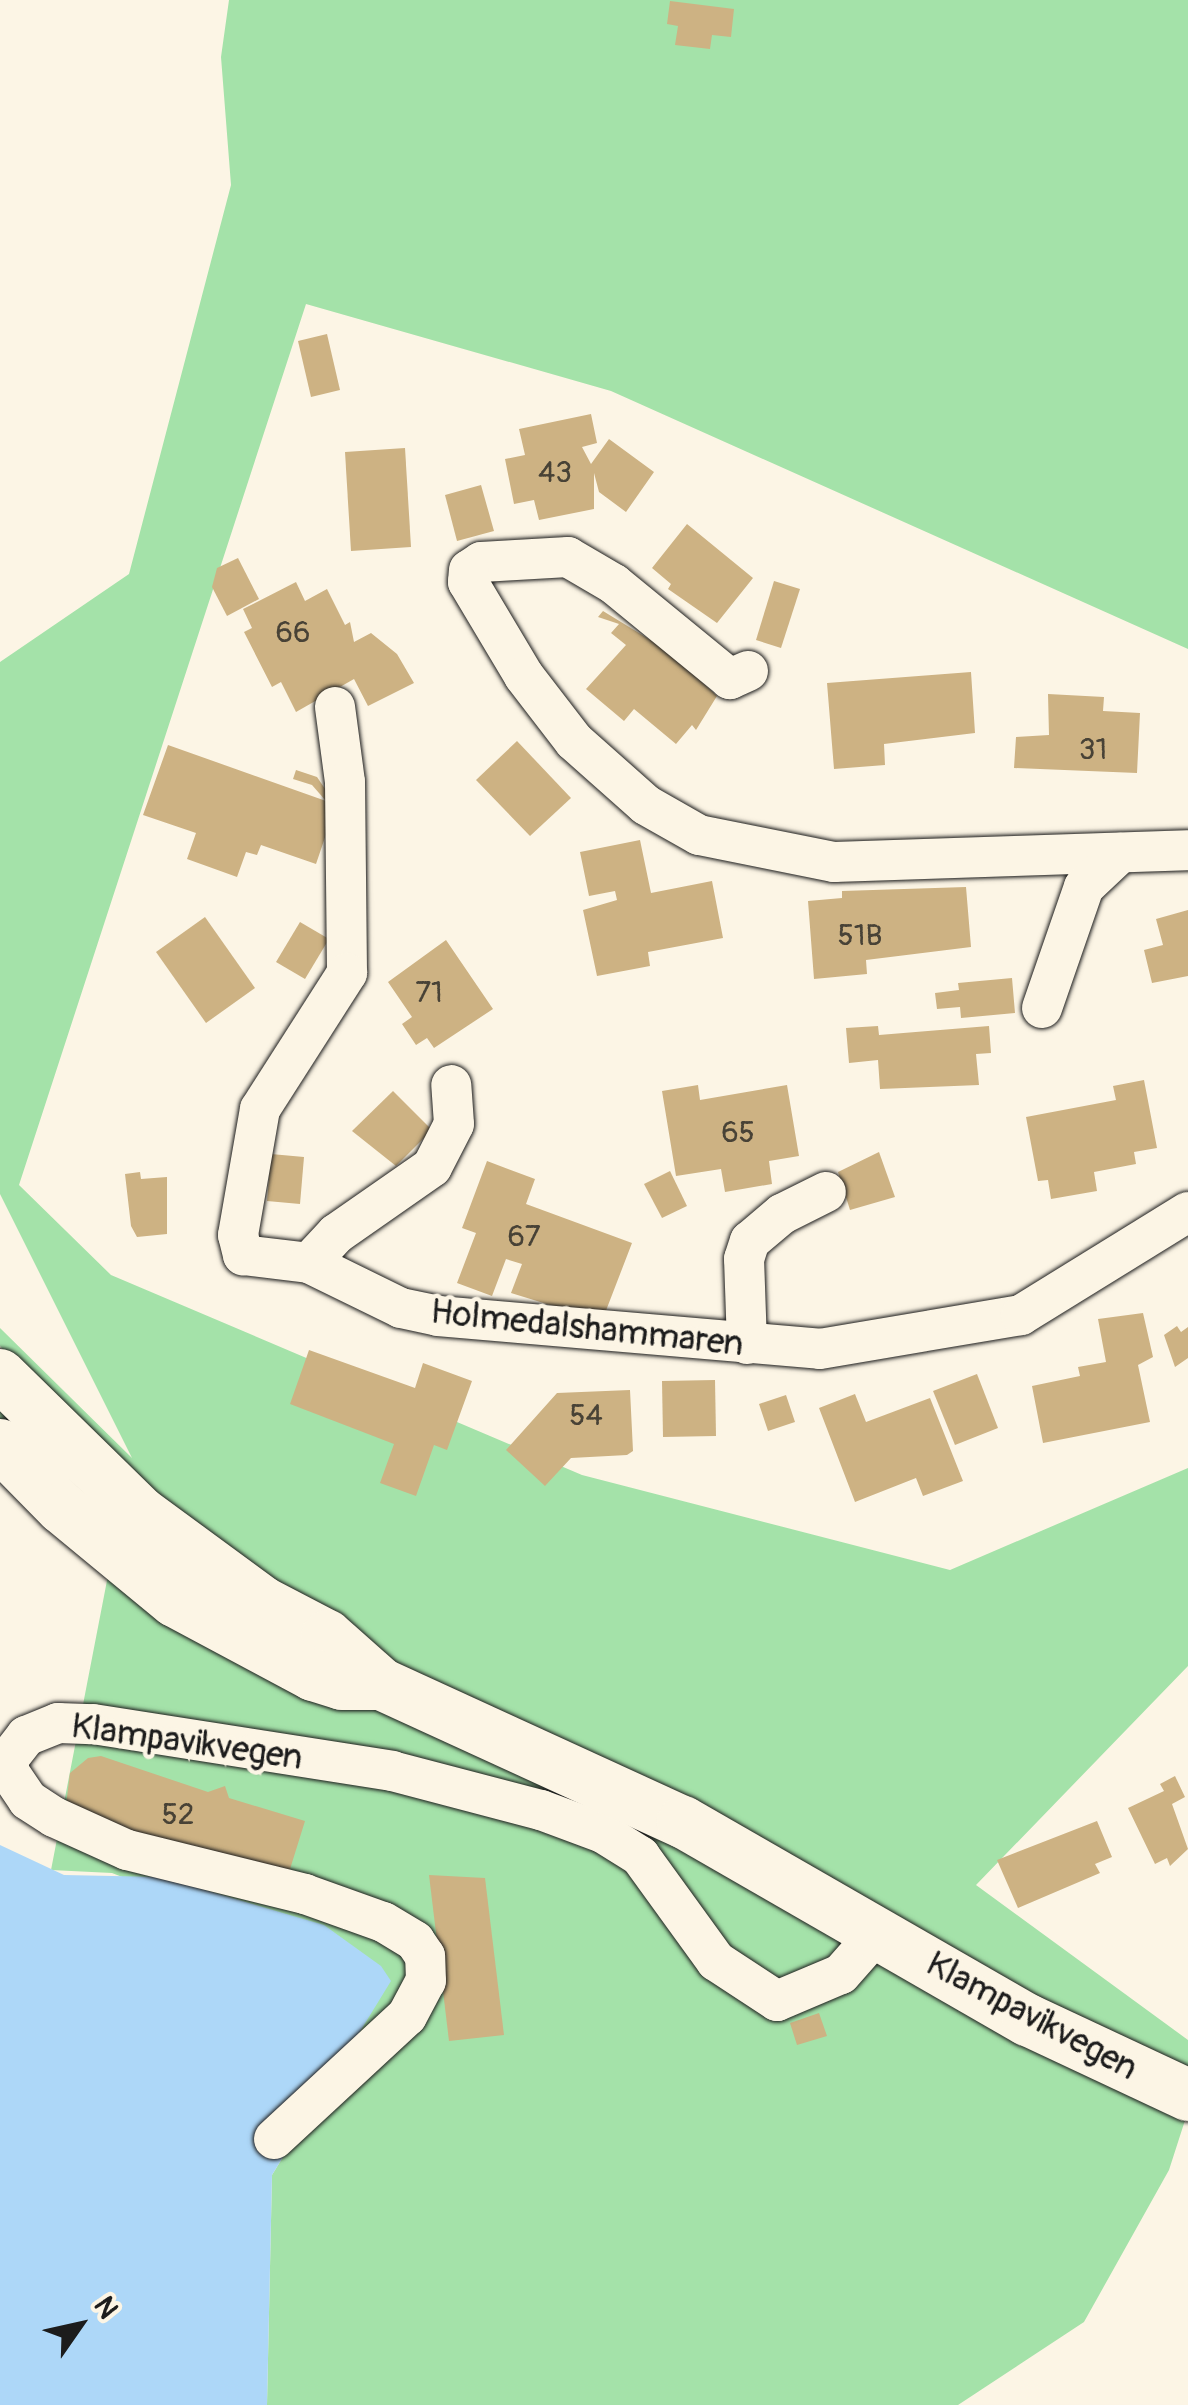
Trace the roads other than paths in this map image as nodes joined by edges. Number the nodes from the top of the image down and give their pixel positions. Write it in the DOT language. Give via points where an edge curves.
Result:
graph roads {
  1 [pos="748,671"];
  2 [pos="335,707"];
  3 [pos="1188,850"];
  4 [pos="1120,853"];
  5 [pos="1042,1008"];
  6 [pos="452,1085"];
  7 [pos="826,1192"];
  8 [pos="1188,1212"];
  9 [pos="309,1263"];
  10 [pos="747,1344"];
  11 [pos="0,1375"];
  12 [pos="0,1445"];
  13 [pos="382,1684"];
  14 [pos="878,1932"];
  15 [pos="1188,2094"];
  16 [pos="274,2139"];
  1 -- 4 [label="lane" via="730,679 578,560 481,562 469,570 468,582 524,676 574,741 646,805 699,835 834,862"];
  2 -- 9 [label="lane, Holmedalshammaren" via="345,782 347,973 260,1109 238,1235 243,1255"];
  3 -- 4 [label="lane"];
  4 -- 5 [label="lane" via="1084,887"];
  6 -- 9 [label="lane" via="454,1124 432,1167 336,1234"];
  7 -- 10 [label="lane" via="750,1240 744,1259"];
  8 -- 10 [label="lane, Holmedalshammaren" via="1021,1316 858,1346 782,1350"];
  9 -- 10 [label="lane, Holmedalshammaren" via="401,1308 438,1316"];
  11 -- 13 [label="main road, Klampavikvegen" via="140,1513 262,1602 327,1636"];
  12 -- 13 [label="main road, Klampavikvegen" via="62,1508 175,1600 313,1675 342,1684"];
  13 -- 14 [label="main road, Klampavikvegen" via="684,1822"];
  14 -- 15 [label="main road, Klampavikvegen" via="1070,2042"];
  14 -- 16 [label="lane, Klampavikvegen" via="842,1974 777,2001 716,1961 640,1856 541,1810 392,1770 93,1724 58,1723 26,1736 9,1758 9,1772 28,1800 54,1817 127,1850 305,1894 383,1922 415,1941 425,1956 426,1981 407,2016"];
}
